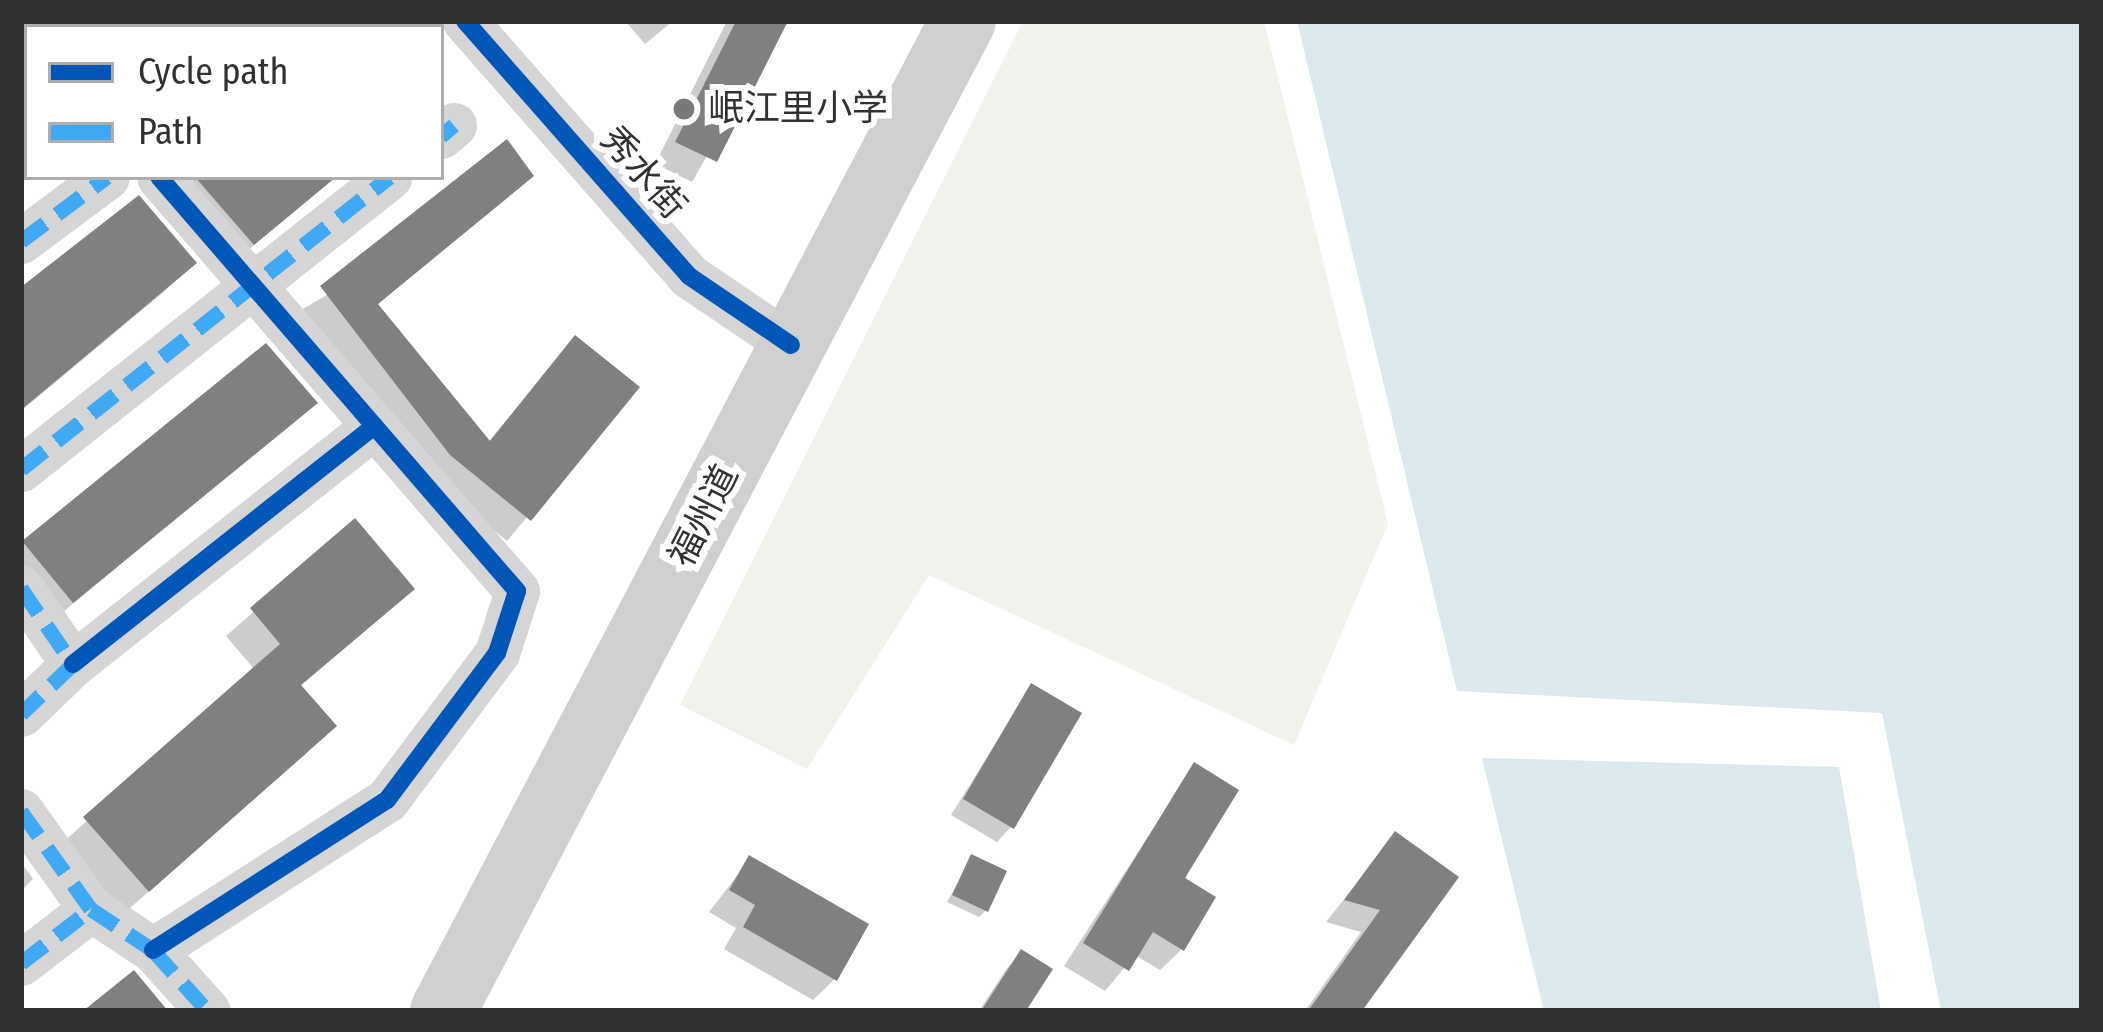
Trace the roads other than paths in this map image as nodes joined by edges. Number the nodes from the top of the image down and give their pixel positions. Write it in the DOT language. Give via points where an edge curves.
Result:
graph roads {
  1 [pos="465,21"];
  2 [pos="926,21"];
  3 [pos="963,21"];
  4 [pos="103,180"];
  5 [pos="162,180"];
  6 [pos="385,180"];
  7 [pos="21,241"];
  8 [pos="252,286"];
  9 [pos="776,338"];
  10 [pos="374,426"];
  11 [pos="21,469"];
  12 [pos="21,588"];
  13 [pos="73,664"];
  14 [pos="21,714"];
  15 [pos="21,811"];
  16 [pos="91,909"];
  17 [pos="153,950"];
  18 [pos="21,963"];
  19 [pos="208,1011"];
  20 [pos="409,1011"];
  21 [pos="443,1011"];
  1 -- 9 [label="street, 秀水街" via="689,276"];
  2 -- 9 [label="main road, 福州道"];
  3 -- 9 [label="main road, 福州道"];
  4 -- 7 [label="street"];
  5 -- 8 [label="street"];
  6 -- 8 [label="street"];
  8 -- 10 [label="street"];
  8 -- 11 [label="street"];
  9 -- 20 [label="main road, 福州道"];
  9 -- 21 [label="main road, 福州道"];
  10 -- 13 [label="street"];
  10 -- 17 [label="street" via="517,591 497,653 387,800"];
  12 -- 13 [label="street"];
  13 -- 14 [label="street"];
  15 -- 16 [label="street"];
  16 -- 17 [label="street"];
  16 -- 18 [label="street"];
  17 -- 19 [label="street"];
}
